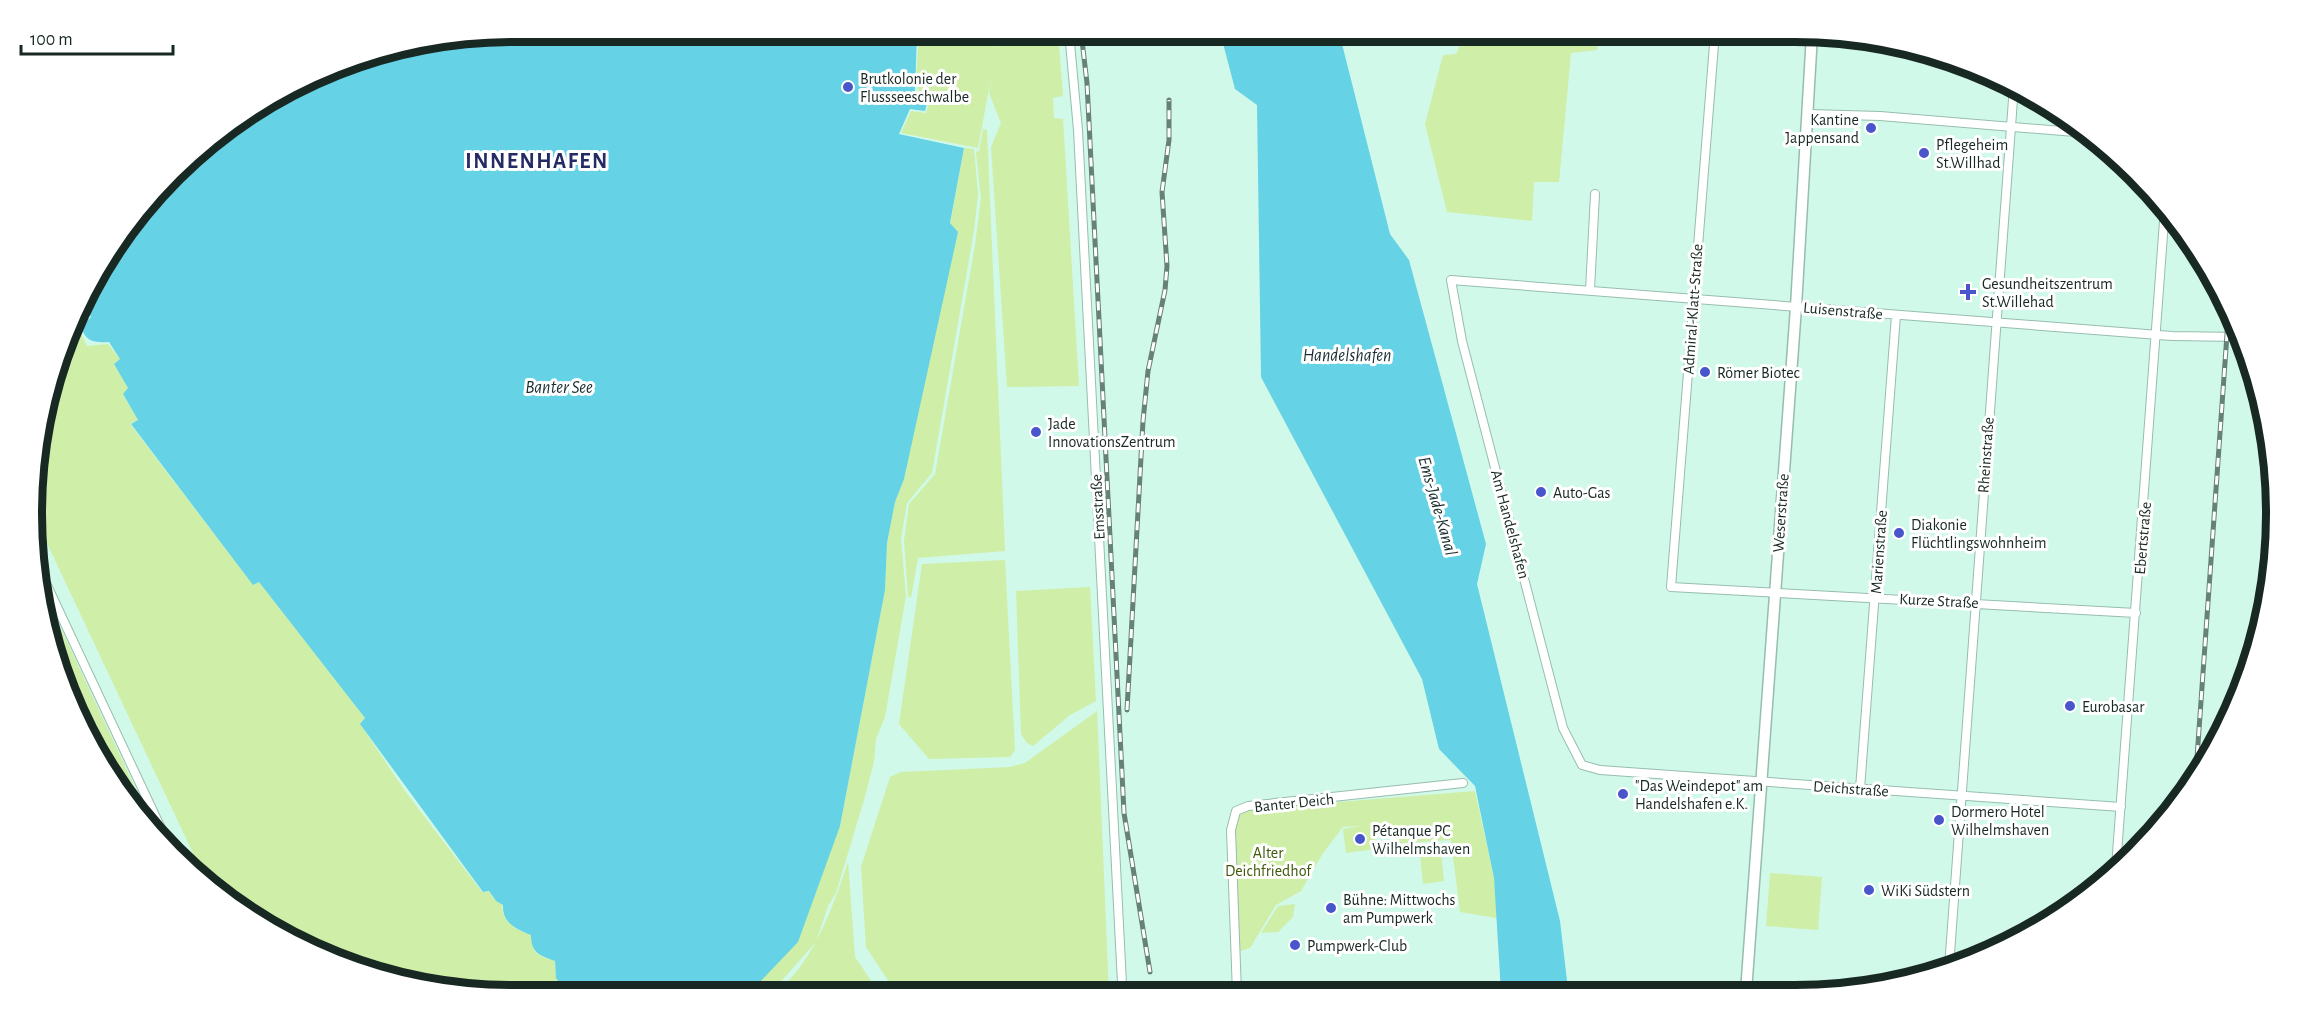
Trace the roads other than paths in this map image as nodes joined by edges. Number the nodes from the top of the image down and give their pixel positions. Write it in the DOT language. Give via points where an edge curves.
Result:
graph roads {
  1 [pos="1070,42"];
  2 [pos="1713,42"];
  3 [pos="1812,43"];
  4 [pos="2013,96"];
  5 [pos="1809,114"];
  6 [pos="2010,126"];
  7 [pos="2071,132"];
  8 [pos="1595,194"];
  9 [pos="2164,220"];
  10 [pos="1451,280"];
  11 [pos="1590,290"];
  12 [pos="1692,297"];
  13 [pos="1796,307"];
  14 [pos="1896,315"];
  15 [pos="1995,322"];
  16 [pos="2157,334"];
  17 [pos="2231,337"];
  18 [pos="1671,587"];
  19 [pos="48,588"];
  20 [pos="1774,592"];
  21 [pos="1875,597"];
  22 [pos="1974,602"];
  23 [pos="2136,613"];
  24 [pos="1581,765"];
  25 [pos="1761,782"];
  26 [pos="1462,783"];
  27 [pos="1860,789"];
  28 [pos="1961,795"];
  29 [pos="2121,807"];
  30 [pos="159,824"];
  31 [pos="2117,857"];
  32 [pos="1950,959"];
  33 [pos="1122,983"];
  34 [pos="1237,985"];
  35 [pos="1746,985"];
  1 -- 33 [label="street, Emsstraße" via="1078,130"];
  2 -- 12 [label="street, Admiral-Klatt-Straße"];
  3 -- 5 [label="street, Weserstraße"];
  4 -- 6 [label="street, Rheinstraße"];
  5 -- 6 [label="street"];
  5 -- 13 [label="street, Weserstraße"];
  6 -- 7 [label="street"];
  6 -- 15 [label="street, Rheinstraße"];
  8 -- 11 [label="street"];
  9 -- 16 [label="street, Ebertstraße"];
  10 -- 11 [label="street, Luisenstraße"];
  10 -- 24 [label="street, Am Handelshafen" via="1462,341 1563,728"];
  11 -- 12 [label="street, Luisenstraße"];
  12 -- 13 [label="street, Luisenstraße"];
  12 -- 18 [label="street, Admiral-Klatt-Straße"];
  13 -- 14 [label="street, Luisenstraße"];
  13 -- 20 [label="street, Weserstraße"];
  14 -- 15 [label="street, Luisenstraße"];
  14 -- 21 [label="street, Marienstraße"];
  15 -- 16 [label="street, Luisenstraße"];
  15 -- 22 [label="street, Rheinstraße"];
  16 -- 17 [label="street, Luisenstraße"];
  16 -- 23 [label="street, Ebertstraße"];
  18 -- 20 [label="street, Kurze Straße"];
  19 -- 30 [label="street"];
  20 -- 21 [label="street, Kurze Straße"];
  20 -- 25 [label="street, Weserstraße"];
  21 -- 22 [label="street, Kurze Straße"];
  21 -- 27 [label="street, Marienstraße"];
  22 -- 23 [label="street, Kurze Straße"];
  22 -- 28 [label="street, Rheinstraße"];
  23 -- 29 [label="street, Ebertstraße"];
  24 -- 25 [label="street, Deichstraße" via="1600,770"];
  25 -- 27 [label="street, Deichstraße"];
  25 -- 35 [label="street, Weserstraße"];
  26 -- 34 [label="street, Banter Deich" via="1236,810 1231,830"];
  27 -- 28 [label="street, Deichstraße"];
  28 -- 29 [label="street, Deichstraße"];
  28 -- 32 [label="street, Rheinstraße"];
  29 -- 31 [label="street, Ebertstraße"];
}
